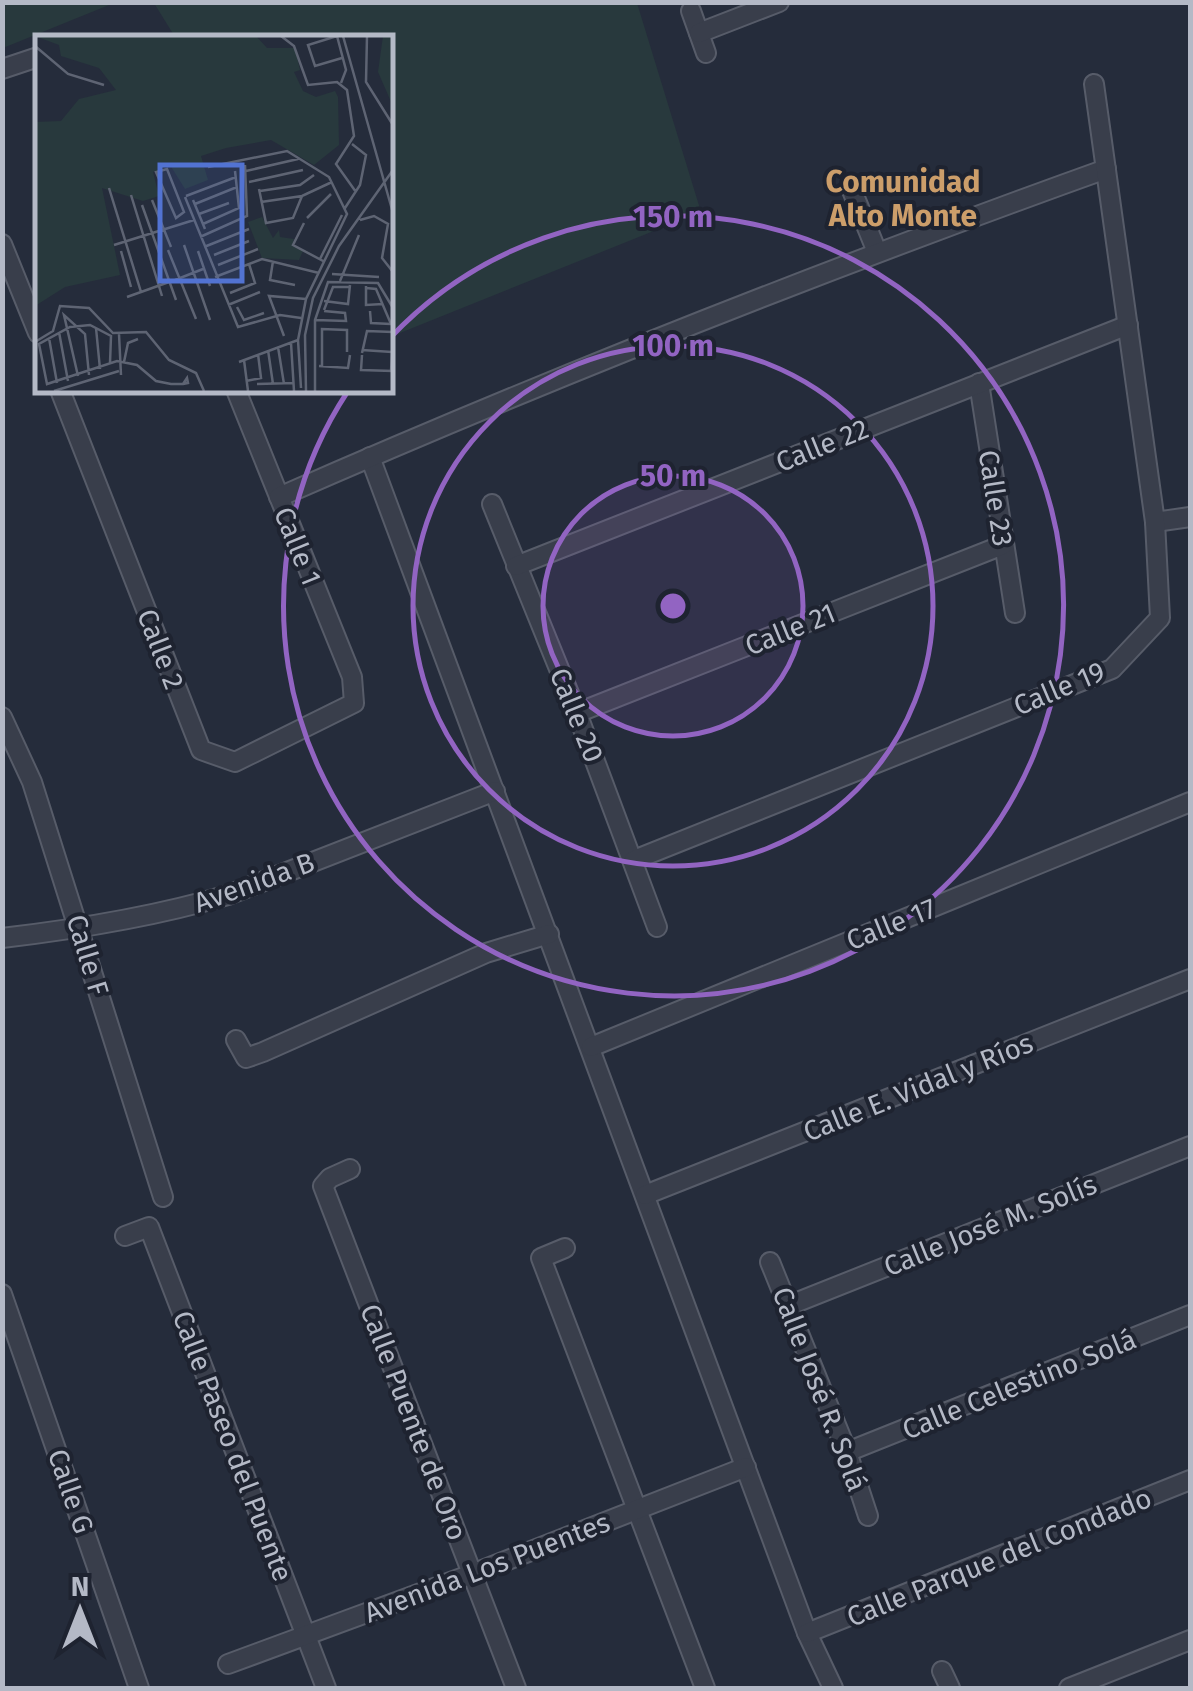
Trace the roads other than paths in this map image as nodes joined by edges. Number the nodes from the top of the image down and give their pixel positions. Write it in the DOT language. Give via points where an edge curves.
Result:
graph roads {
  1 [pos="779,2"];
  2 [pos="691,12"];
  3 [pos="699,33"];
  4 [pos="706,54"];
  5 [pos="35,58"];
  6 [pos="2,69"];
  7 [pos="1094,84"];
  8 [pos="1106,169"];
  9 [pos="851,188"];
  10 [pos="2,244"];
  11 [pos="877,252"];
  12 [pos="35,326"];
  13 [pos="1128,326"];
  14 [pos="979,383"];
  15 [pos="61,392"];
  16 [pos="237,392"];
  17 [pos="370,458"];
  18 [pos="279,498"];
  19 [pos="492,504"];
  20 [pos="1190,517"];
  21 [pos="1154,522"];
  22 [pos="1004,545"];
  23 [pos="516,566"];
  24 [pos="1015,613"];
  25 [pos="354,703"];
  26 [pos="577,713"];
  27 [pos="2,717"];
  28 [pos="495,791"];
  29 [pos="1190,802"];
  30 [pos="634,860"];
  31 [pos="657,927"];
  32 [pos="80,928"];
  33 [pos="549,934"];
  34 [pos="2,938"];
  35 [pos="1190,979"];
  36 [pos="236,1040"];
  37 [pos="591,1047"];
  38 [pos="1190,1146"];
  39 [pos="350,1168"];
  40 [pos="645,1195"];
  41 [pos="163,1197"];
  42 [pos="125,1236"];
  43 [pos="565,1248"];
  44 [pos="770,1262"];
  45 [pos="2,1294"];
  46 [pos="790,1304"];
  47 [pos="1190,1315"];
  48 [pos="847,1452"];
  49 [pos="746,1467"];
  50 [pos="1190,1480"];
  51 [pos="637,1509"];
  52 [pos="868,1516"];
  53 [pos="472,1574"];
  54 [pos="807,1633"];
  55 [pos="306,1636"];
  56 [pos="1190,1640"];
  57 [pos="228,1664"];
  58 [pos="942,1671"];
  59 [pos="139,1688"];
  60 [pos="326,1688"];
  61 [pos="516,1688"];
  62 [pos="706,1688"];
  63 [pos="833,1688"];
  64 [pos="950,1688"];
  65 [pos="1069,1688"];
  1 -- 3 [label="street"];
  2 -- 3 [label="street"];
  3 -- 4 [label="street"];
  5 -- 6 [label="street"];
  7 -- 8 [label="street, Calle 19"];
  8 -- 11 [label="street"];
  8 -- 13 [label="street, Calle 19"];
  9 -- 11 [label="street"];
  10 -- 12 [label="street"];
  11 -- 17 [label="street"];
  13 -- 14 [label="street, Calle 22"];
  13 -- 21 [label="street, Calle 19"];
  14 -- 22 [label="street, Calle 23"];
  14 -- 23 [label="street, Calle 22"];
  15 -- 25 [label="street, Calle 2" via="201,750 235,762"];
  16 -- 18 [label="street, Calle 1"];
  17 -- 18 [label="street"];
  17 -- 28 [label="street"];
  18 -- 25 [label="street, Calle 1" via="352,677"];
  19 -- 23 [label="street, Calle 20"];
  20 -- 21 [label="street"];
  21 -- 30 [label="street, Calle 19" via="1160,618 1112,668"];
  22 -- 24 [label="street, Calle 23"];
  22 -- 26 [label="street, Calle 21"];
  23 -- 26 [label="street, Calle 20"];
  26 -- 30 [label="street, Calle 20"];
  27 -- 32 [label="street, Calle F" via="32,782"];
  28 -- 32 [label="street, Avenida B" via="228,895"];
  28 -- 33 [label="street"];
  29 -- 37 [label="street, Calle 17"];
  30 -- 31 [label="street, Calle 20"];
  32 -- 34 [label="street, Avenida B"];
  32 -- 41 [label="street, Calle F"];
  33 -- 36 [label="street" via="486,953 246,1058"];
  33 -- 37 [label="street"];
  35 -- 40 [label="street, Calle E. Vidal y Ríos"];
  37 -- 40 [label="street"];
  38 -- 46 [label="street, Calle José M. Solís"];
  39 -- 53 [label="street, Calle Puente de Oro" via="323,1186"];
  40 -- 49 [label="street"];
  42 -- 55 [label="street, Calle Paseo del Puente" via="149,1227"];
  43 -- 51 [label="street" via="541,1258"];
  44 -- 46 [label="street, Calle José R. Solá"];
  45 -- 59 [label="street, Calle G"];
  46 -- 48 [label="street, Calle José R. Solá"];
  47 -- 48 [label="street, Calle Celestino Solá"];
  48 -- 52 [label="street, Calle José R. Solá"];
  49 -- 51 [label="street, Avenida Los Puentes"];
  49 -- 54 [label="street"];
  50 -- 54 [label="street, Calle Parque del Condado"];
  51 -- 53 [label="street, Avenida Los Puentes"];
  51 -- 62 [label="street"];
  53 -- 55 [label="street, Avenida Los Puentes"];
  53 -- 61 [label="street, Calle Puente de Oro"];
  54 -- 63 [label="street"];
  55 -- 57 [label="street, Avenida Los Puentes"];
  55 -- 60 [label="street, Calle Paseo del Puente"];
  56 -- 65 [label="street"];
  58 -- 64 [label="street"];
}
